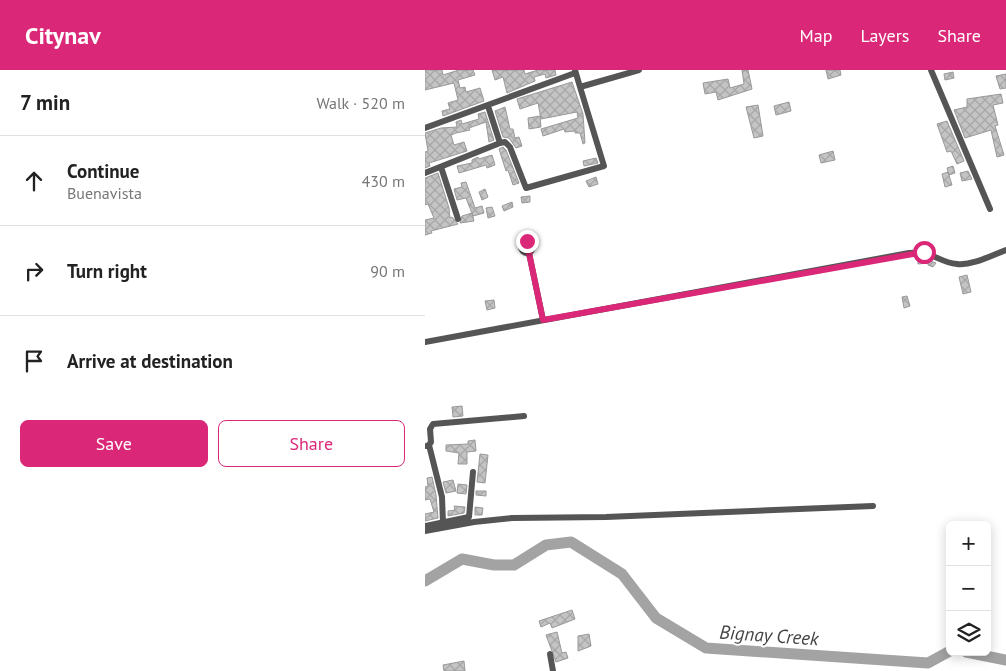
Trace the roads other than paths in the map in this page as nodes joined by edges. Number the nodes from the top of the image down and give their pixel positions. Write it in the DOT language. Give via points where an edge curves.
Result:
graph roads {
  1 [pos="639,70"];
  2 [pos="931,70"];
  3 [pos="575,72"];
  4 [pos="580,86"];
  5 [pos="488,106"];
  6 [pos="425,128"];
  7 [pos="500,143"];
  8 [pos="441,167"];
  9 [pos="425,173"];
  10 [pos="990,209"];
  11 [pos="458,219"];
  12 [pos="1006,250"];
  13 [pos="529,253"];
  14 [pos="543,320"];
  15 [pos="425,342"];
  16 [pos="525,416"];
  17 [pos="427,446"];
  18 [pos="473,472"];
  19 [pos="873,506"];
  20 [pos="443,523"];
  21 [pos="425,526"];
  22 [pos="425,531"];
  23 [pos="549,654"];
  24 [pos="553,671"];
  1 -- 4 [label="street"];
  2 -- 10 [label="street"];
  3 -- 4 [label="street"];
  3 -- 5 [label="street"];
  4 -- 7 [label="street" via="604,166 526,188 510,147 505,142"];
  5 -- 6 [label="street"];
  5 -- 7 [label="street"];
  7 -- 8 [label="street"];
  8 -- 9 [label="street"];
  8 -- 11 [label="street"];
  12 -- 14 [label="street" via="964,264 955,264 924,252 909,253"];
  13 -- 14 [label="street"];
  14 -- 15 [label="street"];
  16 -- 17 [label="street" via="433,424 430,428 431,442"];
  17 -- 20 [label="street" via="442,497"];
  18 -- 20 [label="street" via="469,517"];
  19 -- 22 [label="street" via="512,518"];
  20 -- 21 [label="street"];
  23 -- 24 [label="street"];
}
